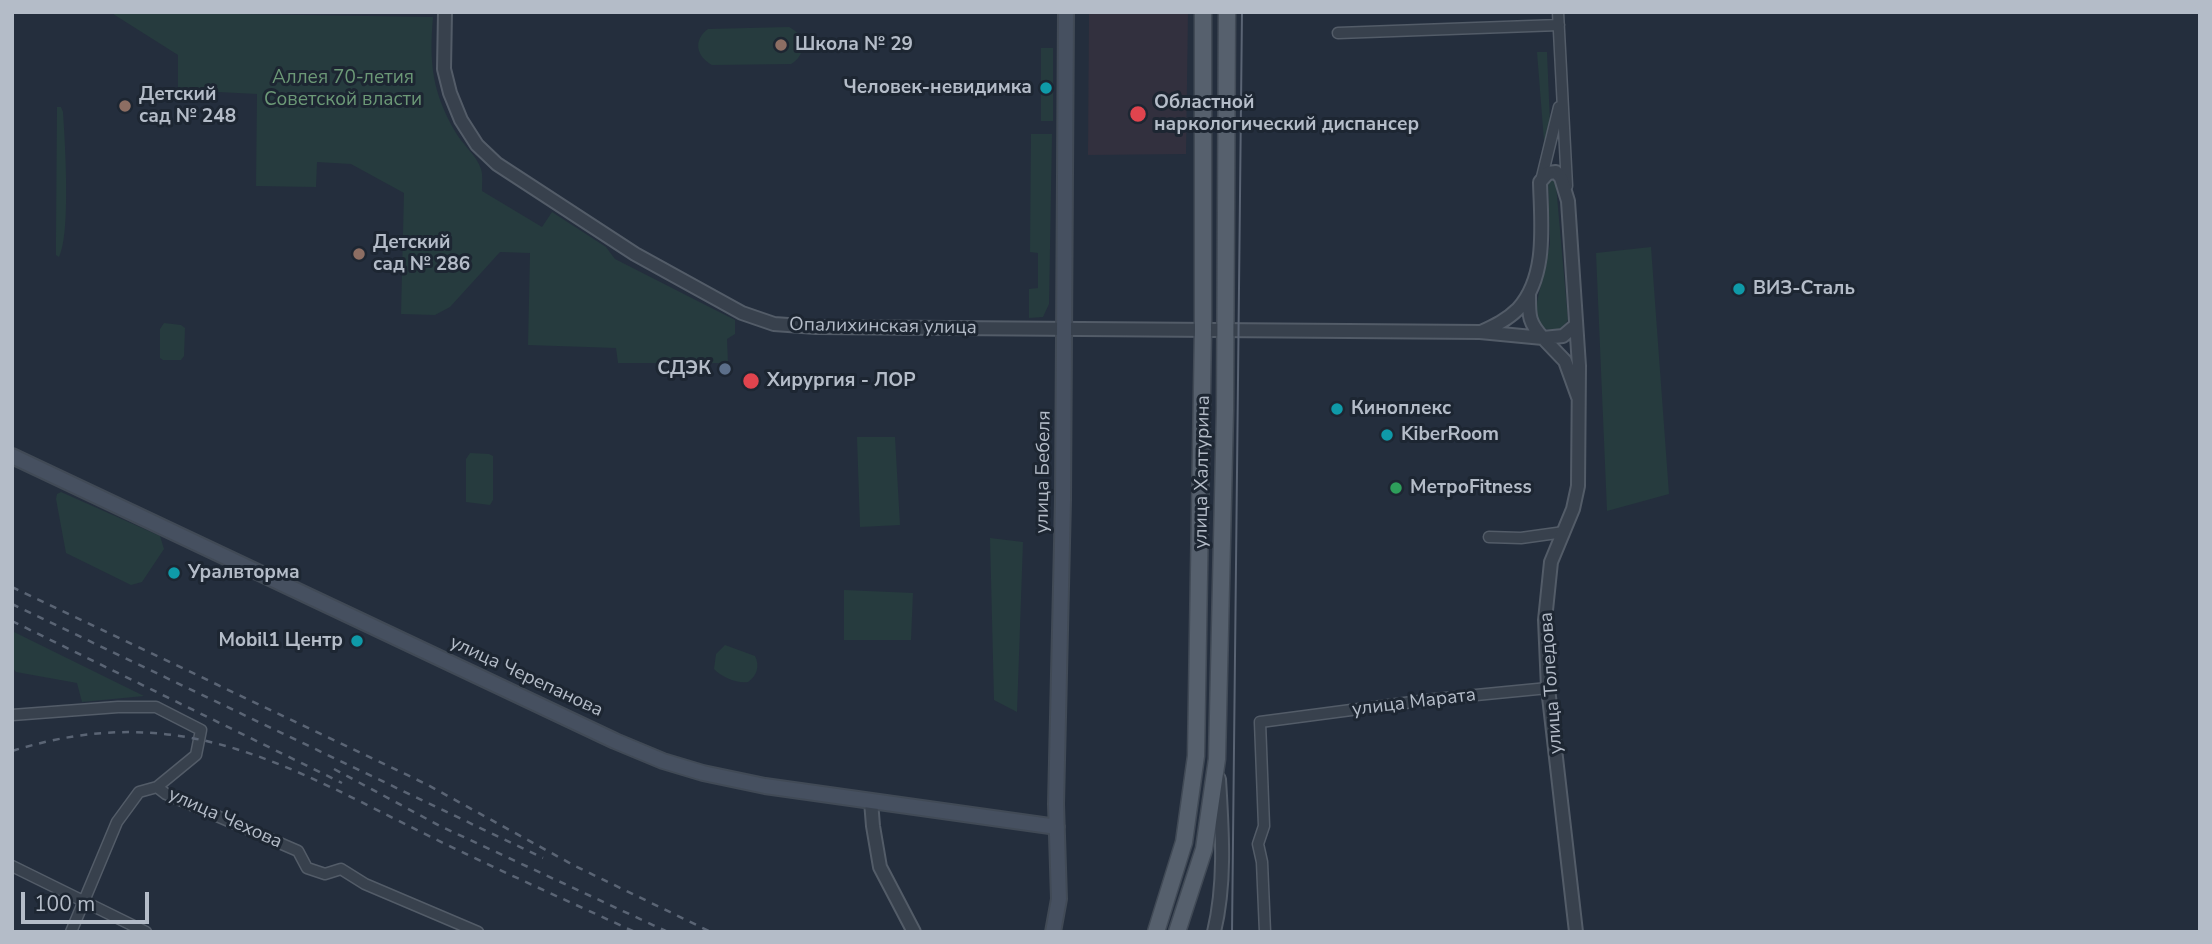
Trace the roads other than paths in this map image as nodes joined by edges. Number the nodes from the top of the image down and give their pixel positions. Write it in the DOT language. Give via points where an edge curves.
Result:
graph roads {
  1 [pos="445,12"];
  2 [pos="1066,12"];
  3 [pos="1203,12"];
  4 [pos="1227,12"];
  5 [pos="1558,12"];
  6 [pos="1559,26"];
  7 [pos="1338,33"];
  8 [pos="1562,100"];
  9 [pos="1540,182"];
  10 [pos="1568,201"];
  11 [pos="1529,294"];
  12 [pos="1576,325"];
  13 [pos="1065,330"];
  14 [pos="1203,330"];
  15 [pos="1226,330"];
  16 [pos="1480,332"];
  17 [pos="1543,338"];
  18 [pos="1578,397"];
  19 [pos="12,456"];
  20 [pos="1564,532"];
  21 [pos="1489,537"];
  22 [pos="1548,688"];
  23 [pos="12,715"];
  24 [pos="1217,759"];
  25 [pos="157,787"];
  26 [pos="871,801"];
  27 [pos="1057,827"];
  28 [pos="12,866"];
  29 [pos="85,901"];
  30 [pos="1158,926"];
  31 [pos="1178,930"];
  32 [pos="71,932"];
  33 [pos="146,932"];
  34 [pos="478,932"];
  35 [pos="914,932"];
  36 [pos="1054,932"];
  37 [pos="1214,932"];
  38 [pos="1265,932"];
  39 [pos="1576,932"];
  1 -- 13 [label="street, Опалихинская улица" via="447,81 461,120 477,145 515,178 635,254 742,313 793,326"];
  2 -- 13 [label="main road, улица Бебеля"];
  3 -- 14 [label="main road, улица Халтурина"];
  4 -- 15 [label="main road, улица Халтурина"];
  5 -- 6 [label="street"];
  6 -- 7 [label="street"];
  6 -- 8 [label="street"];
  8 -- 9 [label="street"];
  8 -- 10 [label="street"];
  9 -- 10 [label="street" via="1548,173 1556,173"];
  9 -- 11 [label="street" via="1539,263"];
  10 -- 12 [label="street, улица Толедова"];
  11 -- 16 [label="street" via="1503,321"];
  11 -- 17 [label="street" via="1529,317"];
  12 -- 17 [label="street" via="1563,336"];
  12 -- 18 [label="street, улица Толедова"];
  13 -- 14 [label="street, Опалихинская улица"];
  13 -- 27 [label="main road, улица Бебеля"];
  14 -- 15 [label="street, Опалихинская улица"];
  14 -- 30 [label="main road, улица Халтурина" via="1196,756 1184,842"];
  15 -- 16 [label="street, Опалихинская улица"];
  15 -- 24 [label="main road, улица Халтурина"];
  16 -- 17 [label="street, Опалихинская улица"];
  17 -- 18 [label="street" via="1565,361"];
  18 -- 20 [label="street, улица Толедова" via="1578,486"];
  19 -- 26 [label="main road, улица Черепанова" via="629,747 704,773"];
  20 -- 21 [label="street"];
  20 -- 22 [label="street, улица Толедова" via="1551,562 1545,620"];
  22 -- 38 [label="street, улица Марата" via="1260,722 1264,826 1258,844"];
  22 -- 39 [label="street, улица Толедова"];
  23 -- 25 [label="street" via="156,707 201,730 195,755"];
  24 -- 31 [label="main road, улица Халтурина" via="1204,849"];
  24 -- 37 [label="street" via="1222,828"];
  25 -- 29 [label="street" via="139,792 117,822"];
  25 -- 34 [label="street, улица Чехова" via="298,851 307,868 325,874 341,869 365,884"];
  26 -- 27 [label="main road, улица Черепанова"];
  26 -- 35 [label="street" via="880,867"];
  27 -- 36 [label="main road, улица Бебеля" via="1059,899"];
  28 -- 29 [label="street"];
  29 -- 32 [label="street"];
  29 -- 33 [label="street"];
}
